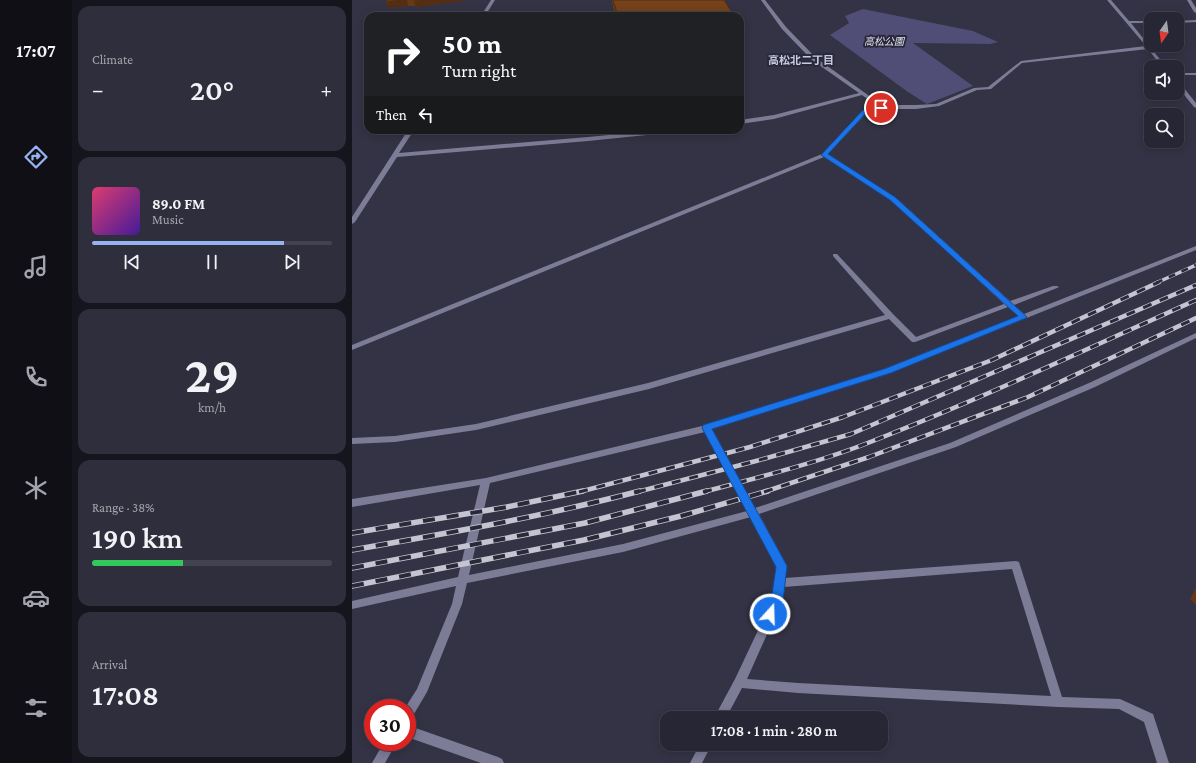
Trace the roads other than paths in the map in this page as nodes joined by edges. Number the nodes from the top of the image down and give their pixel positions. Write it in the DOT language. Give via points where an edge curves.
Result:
graph roads {
  1 [pos="493,0"];
  2 [pos="763,0"];
  3 [pos="1109,0"];
  4 [pos="1189,0"];
  5 [pos="486,12"];
  6 [pos="1196,12"];
  7 [pos="1196,21"];
  8 [pos="1128,22"];
  9 [pos="1144,22"];
  10 [pos="1184,22"];
  11 [pos="1144,41"];
  12 [pos="1144,48"];
  13 [pos="1184,74"];
  14 [pos="1196,74"];
  15 [pos="1184,91"];
  16 [pos="863,93"];
  17 [pos="1196,106"];
  18 [pos="881,108"];
  19 [pos="744,121"];
  20 [pos="409,134"];
  21 [pos="641,134"];
  22 [pos="824,155"];
  23 [pos="395,156"];
  24 [pos="352,222"];
  25 [pos="1196,248"];
  26 [pos="835,255"];
  27 [pos="1055,287"];
  28 [pos="1011,305"];
  29 [pos="890,316"];
  30 [pos="1023,317"];
  31 [pos="1196,335"];
  32 [pos="352,348"];
  33 [pos="707,428"];
  34 [pos="352,442"];
  35 [pos="486,481"];
  36 [pos="352,503"];
  37 [pos="752,513"];
  38 [pos="463,580"];
  39 [pos="779,583"];
  40 [pos="352,605"];
  41 [pos="739,683"];
  42 [pos="416,700"];
  43 [pos="1058,702"];
  44 [pos="724,711"];
  45 [pos="416,734"];
  46 [pos="385,751"];
  47 [pos="702,751"];
  48 [pos="378,763"];
  49 [pos="498,763"];
  50 [pos="696,763"];
  51 [pos="1163,763"];
  1 -- 5 [label="street"];
  2 -- 16 [label="street" via="784,28 814,59"];
  3 -- 8 [label="street"];
  4 -- 6 [label="street"];
  7 -- 10 [label="street"];
  8 -- 9 [label="street"];
  8 -- 11 [label="street"];
  12 -- 18 [label="street" via="1021,62 989,88 976,89 937,105"];
  13 -- 14 [label="street"];
  15 -- 17 [label="street"];
  16 -- 18 [label="street"];
  16 -- 19 [label="street" via="774,117"];
  18 -- 22 [label="street" via="865,111"];
  20 -- 23 [label="street"];
  21 -- 23 [label="street"];
  22 -- 28 [label="street" via="893,198"];
  22 -- 32 [label="street"];
  23 -- 24 [label="street"];
  25 -- 30 [label="street"];
  26 -- 29 [label="street"];
  27 -- 28 [label="street"];
  28 -- 29 [label="street" via="915,340"];
  28 -- 30 [label="street"];
  29 -- 34 [label="street" via="649,386 476,427 395,439"];
  30 -- 33 [label="street" via="888,371"];
  31 -- 37 [label="street" via="1092,385 953,445"];
  33 -- 35 [label="street"];
  33 -- 37 [label="street"];
  35 -- 36 [label="street"];
  35 -- 38 [label="street"];
  37 -- 38 [label="street" via="623,548"];
  37 -- 39 [label="street" via="782,566"];
  38 -- 40 [label="street"];
  38 -- 42 [label="street" via="458,604"];
  39 -- 41 [label="street" via="777,601"];
  39 -- 43 [label="street" via="1016,565"];
  41 -- 43 [label="street"];
  41 -- 44 [label="street"];
  43 -- 51 [label="street" via="1120,704 1149,718"];
  45 -- 49 [label="street"];
  46 -- 48 [label="street"];
  47 -- 50 [label="street"];
}
